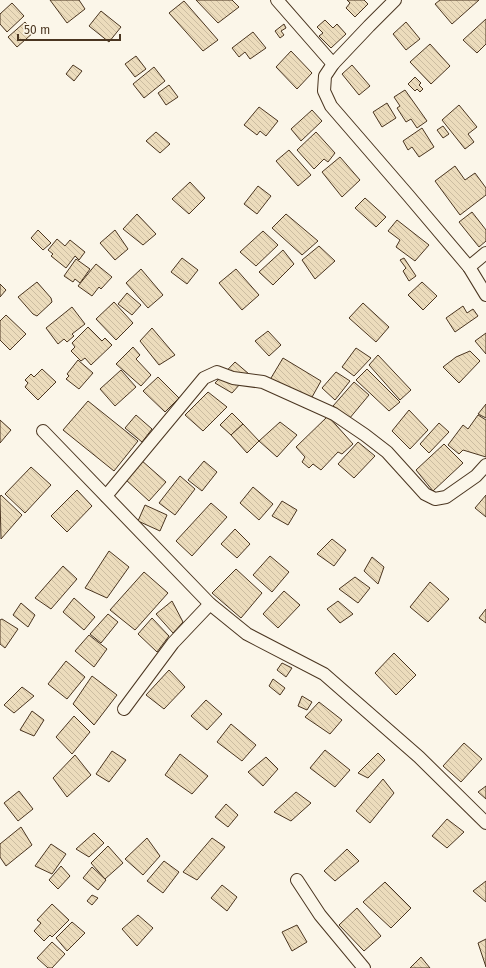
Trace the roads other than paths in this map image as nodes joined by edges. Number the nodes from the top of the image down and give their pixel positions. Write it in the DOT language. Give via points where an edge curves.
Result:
graph roads {
  1 [pos="277,0"];
  2 [pos="395,0"];
  3 [pos="333,64"];
  4 [pos="486,253"];
  5 [pos="469,267"];
  6 [pos="486,295"];
  7 [pos="43,430"];
  8 [pos="486,465"];
  9 [pos="106,496"];
  10 [pos="210,604"];
  11 [pos="124,709"];
  12 [pos="486,823"];
  13 [pos="298,880"];
  14 [pos="364,968"];
  1 -- 3 [label="street"];
  2 -- 3 [label="street"];
  3 -- 5 [label="street" via="325,76 324,91 331,106"];
  4 -- 5 [label="street"];
  5 -- 6 [label="street"];
  7 -- 9 [label="street"];
  8 -- 9 [label="street" via="476,476 446,498 435,499 425,494 387,452 334,414 263,382 233,378 216,372 204,378"];
  9 -- 10 [label="street"];
  10 -- 11 [label="street" via="173,643"];
  10 -- 12 [label="street" via="247,634 324,674 419,757"];
  13 -- 14 [label="street" via="320,915"];
}
